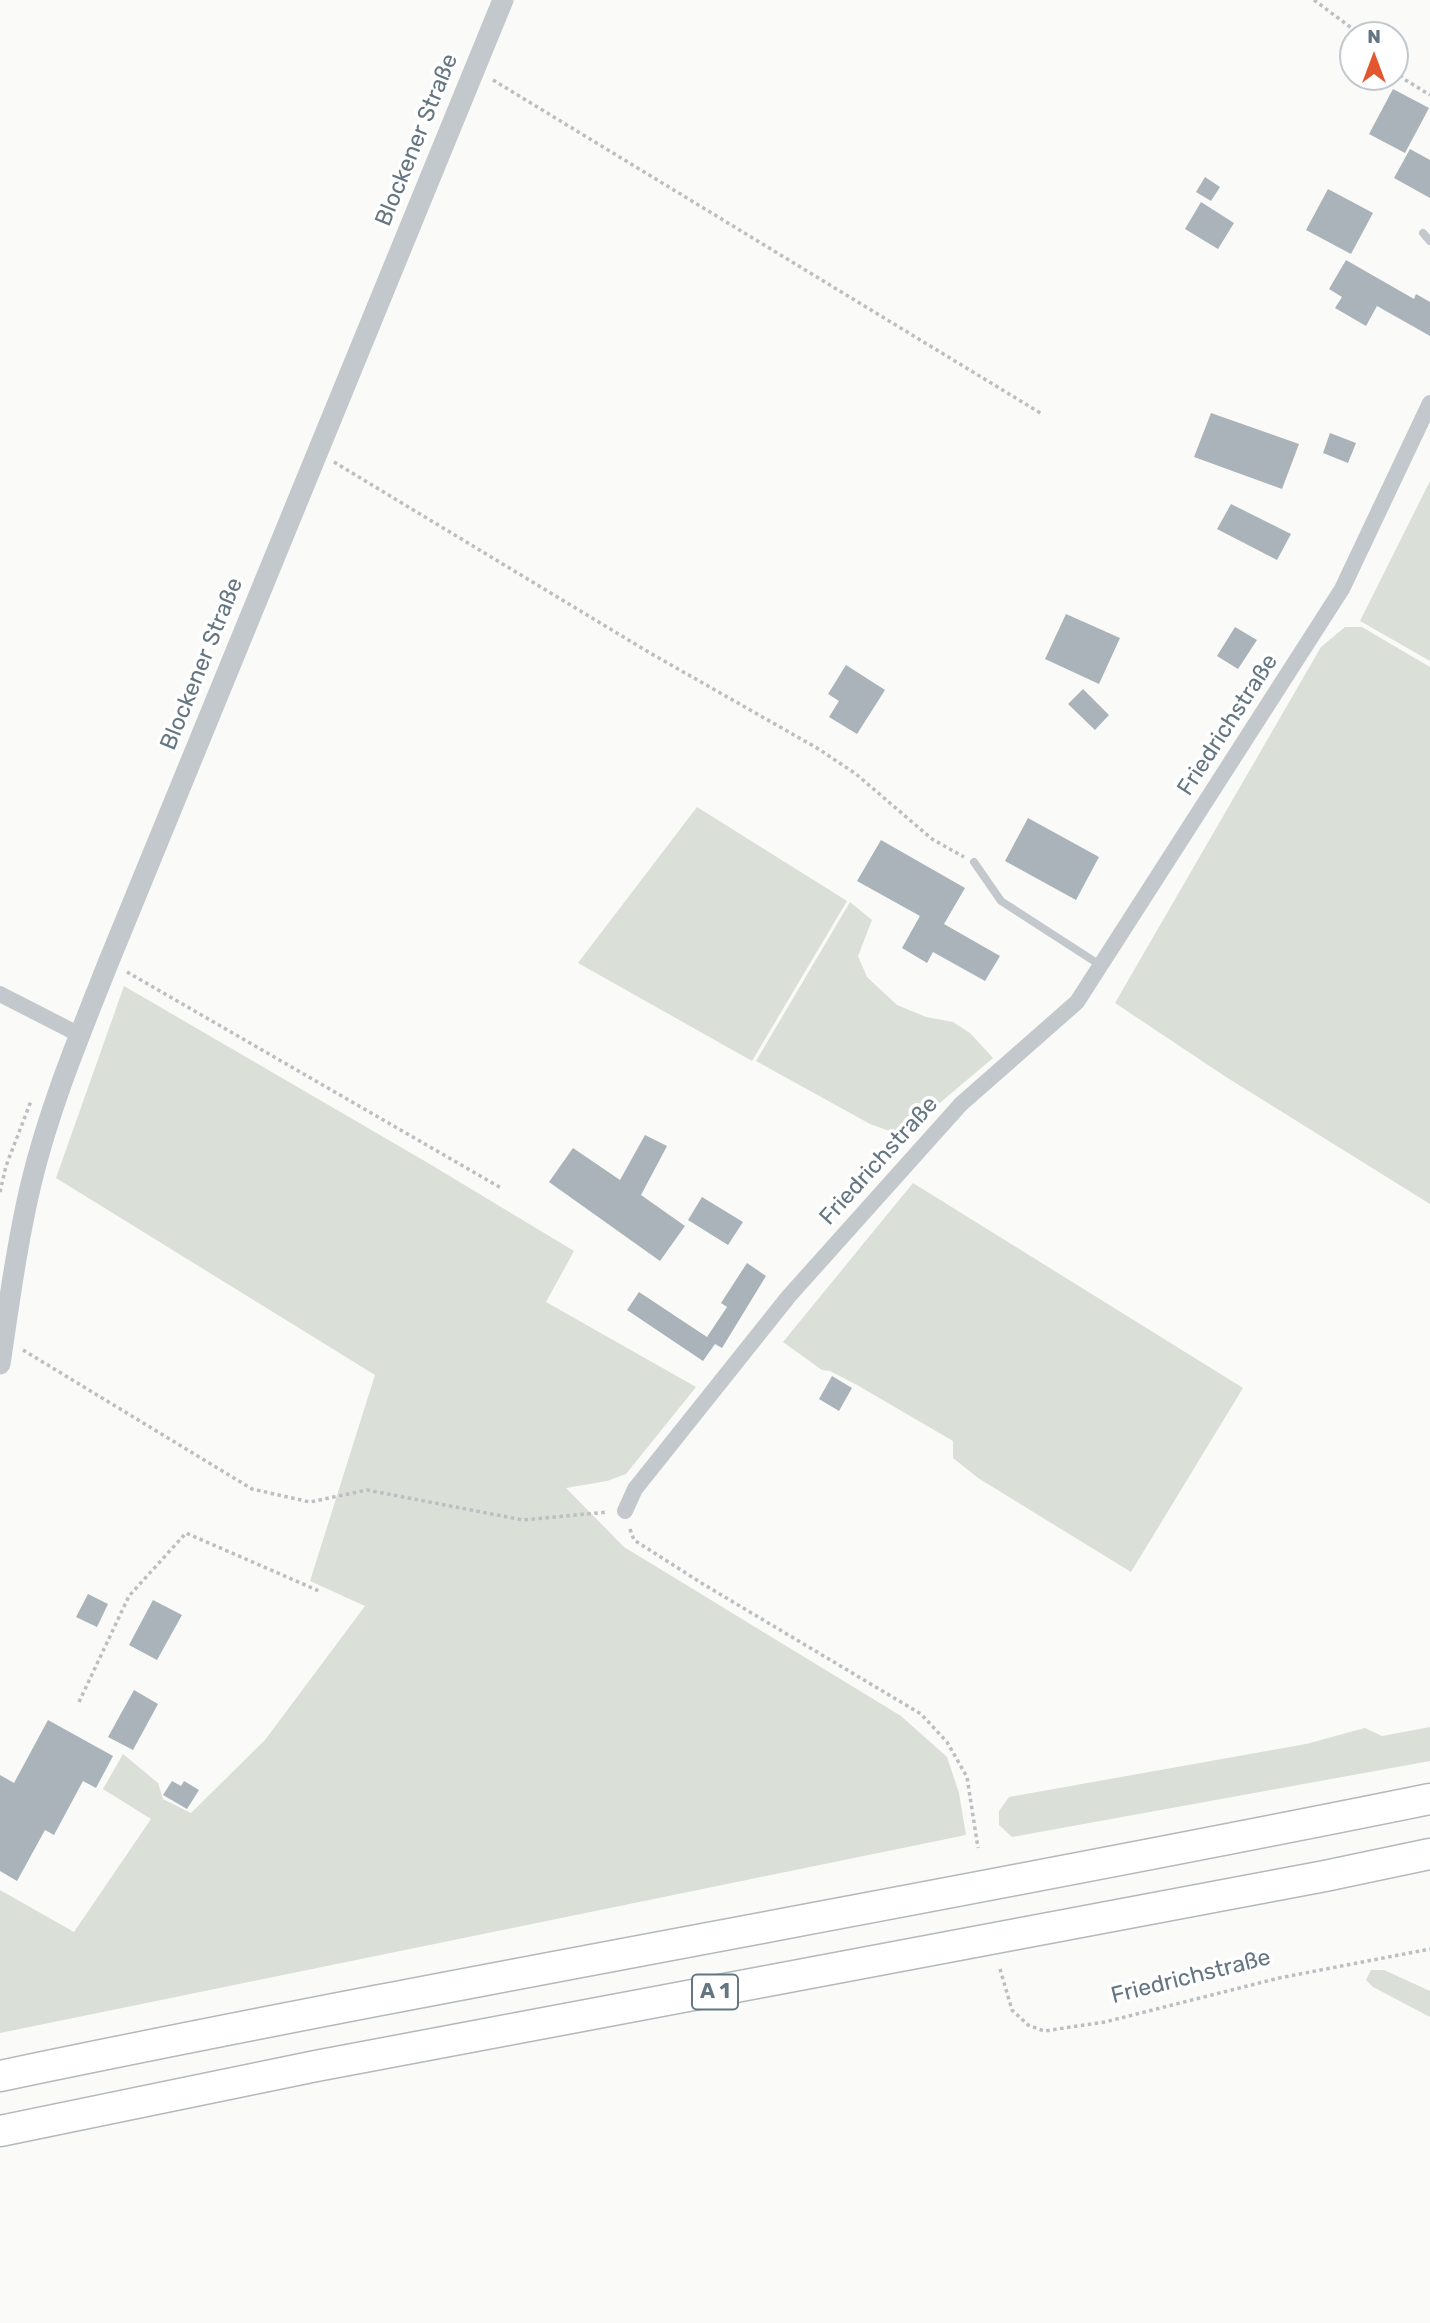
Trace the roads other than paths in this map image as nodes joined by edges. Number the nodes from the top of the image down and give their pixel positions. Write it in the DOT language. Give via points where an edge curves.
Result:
graph roads {
  1 [pos="503,0"];
  2 [pos="1423,233"];
  3 [pos="1430,241"];
  4 [pos="1430,403"];
  5 [pos="974,862"];
  6 [pos="1100,965"];
  7 [pos="0,994"];
  8 [pos="80,1035"];
  9 [pos="2,1354"];
  10 [pos="625,1511"];
  11 [pos="1430,1799"];
  12 [pos="1430,1854"];
  13 [pos="0,2076"];
  14 [pos="0,2131"];
  1 -- 8 [label="street, Blockener Straße"];
  2 -- 3 [label="lane"];
  4 -- 6 [label="street, Friedrichstraße" via="1342,589"];
  5 -- 6 [label="lane" via="1002,901"];
  6 -- 10 [label="street, Friedrichstraße" via="1077,1002 961,1104 789,1296 635,1489"];
  7 -- 8 [label="street"];
  8 -- 9 [label="street, Blockener Straße" via="31,1182"];
  11 -- 13 [label="highway, A 1"];
  12 -- 14 [label="highway, A 1" via="316,2066"];
}
